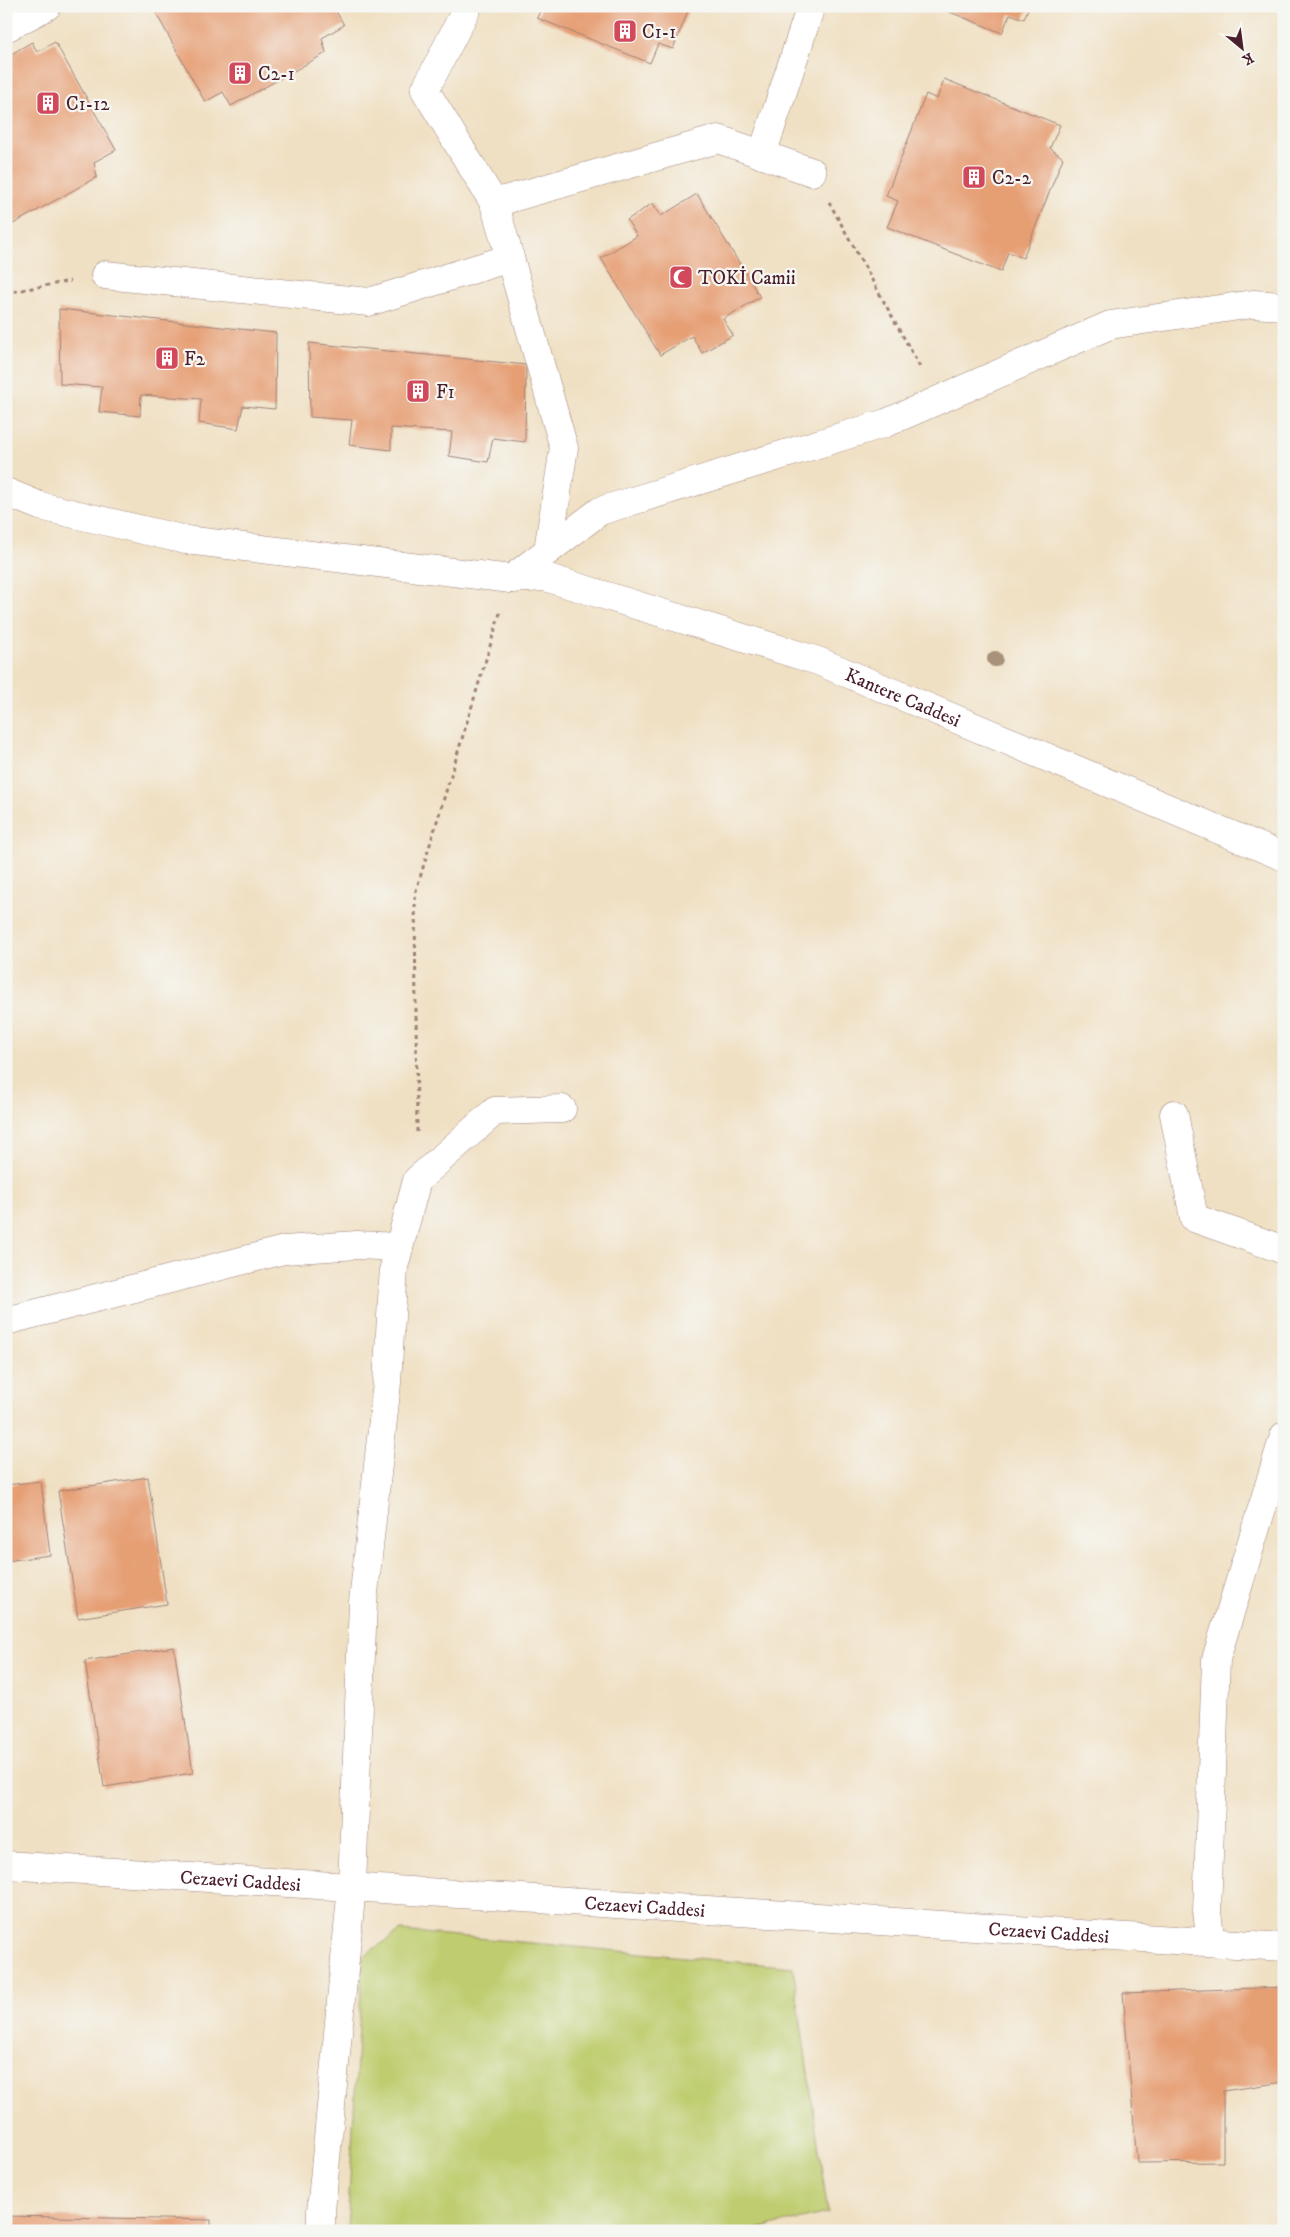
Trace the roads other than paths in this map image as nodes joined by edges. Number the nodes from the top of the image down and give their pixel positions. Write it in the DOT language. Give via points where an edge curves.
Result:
graph roads {
  1 [pos="47,6"];
  2 [pos="468,6"];
  3 [pos="811,6"];
  4 [pos="6,28"];
  5 [pos="762,155"];
  6 [pos="812,172"];
  7 [pos="494,202"];
  8 [pos="510,258"];
  9 [pos="105,275"];
  10 [pos="1284,306"];
  11 [pos="6,492"];
  12 [pos="548,550"];
  13 [pos="511,579"];
  14 [pos="1284,858"];
  15 [pos="562,1109"];
  16 [pos="1174,1114"];
  17 [pos="399,1247"];
  18 [pos="1284,1250"];
  19 [pos="6,1321"];
  20 [pos="1284,1436"];
  21 [pos="6,1865"];
  22 [pos="352,1886"];
  23 [pos="1211,1942"];
  24 [pos="1284,1947"];
  25 [pos="322,2231"];
  1 -- 4 [label="street"];
  2 -- 7 [label="street" via="425,90"];
  3 -- 5 [label="street"];
  5 -- 6 [label="street"];
  5 -- 7 [label="street" via="718,139"];
  7 -- 8 [label="street"];
  8 -- 9 [label="street" via="369,302"];
  8 -- 12 [label="street" via="564,448"];
  10 -- 12 [label="street" via="1253,304 1110,325 886,423 600,511"];
  11 -- 13 [label="street, Kantere Caddesi" via="40,506 186,540"];
  12 -- 13 [label="street"];
  13 -- 14 [label="street, Kantere Caddesi" via="545,577 818,661"];
  15 -- 17 [label="street" via="495,1111 417,1180"];
  16 -- 18 [label="street" via="1194,1218"];
  17 -- 19 [label="street" via="356,1245 284,1250"];
  17 -- 22 [label="street" via="394,1267 387,1383 363,1602"];
  20 -- 23 [label="street" via="1216,1660 1207,1912"];
  21 -- 22 [label="street, Cezaevi Caddesi"];
  22 -- 23 [label="street, Cezaevi Caddesi"];
  22 -- 25 [label="street" via="321,2211"];
  23 -- 24 [label="street, Cezaevi Caddesi"];
}
